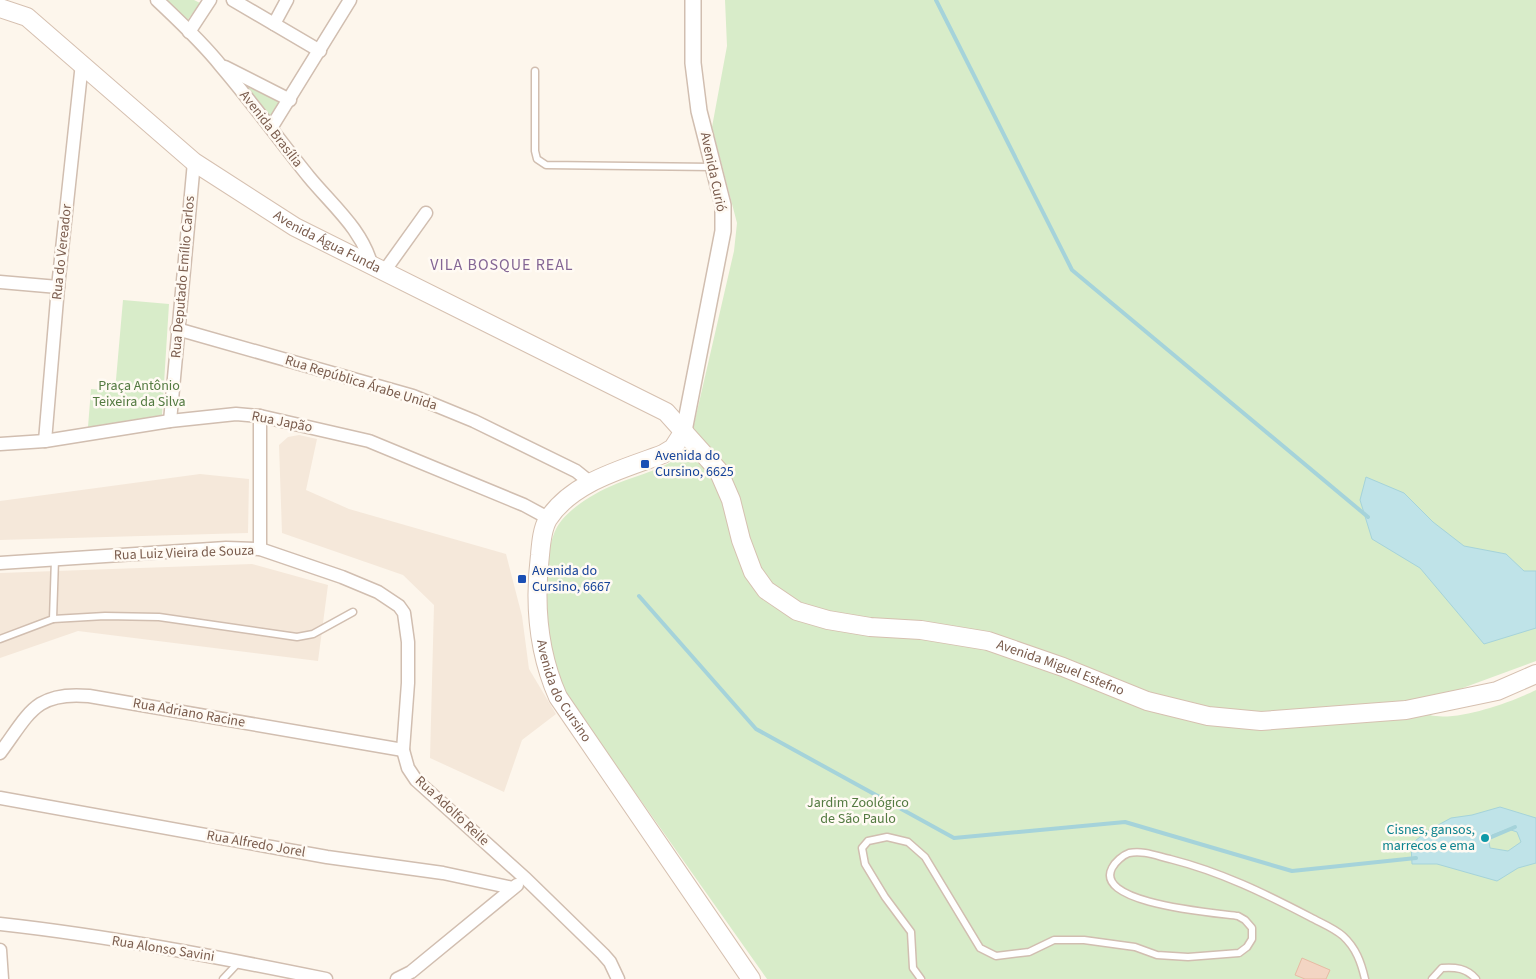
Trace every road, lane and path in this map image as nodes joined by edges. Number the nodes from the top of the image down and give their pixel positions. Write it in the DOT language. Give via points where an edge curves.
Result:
graph roads {
  1 [pos="157,0"];
  2 [pos="210,0"];
  3 [pos="233,0"];
  4 [pos="287,0"];
  5 [pos="350,0"];
  6 [pos="693,0"];
  7 [pos="0,8"];
  8 [pos="274,24"];
  9 [pos="189,32"];
  10 [pos="320,51"];
  11 [pos="82,63"];
  12 [pos="220,64"];
  13 [pos="535,71"];
  14 [pos="290,100"];
  15 [pos="271,128"];
  16 [pos="194,162"];
  17 [pos="712,167"];
  18 [pos="426,213"];
  19 [pos="378,270"];
  20 [pos="0,282"];
  21 [pos="58,287"];
  22 [pos="177,329"];
  23 [pos="260,416"];
  24 [pos="170,421"];
  25 [pos="684,430"];
  26 [pos="45,441"];
  27 [pos="0,444"];
  28 [pos="591,482"];
  29 [pos="548,518"];
  30 [pos="260,549"];
  31 [pos="55,560"];
  32 [pos="0,563"];
  33 [pos="390,598"];
  34 [pos="353,612"];
  35 [pos="53,618"];
  36 [pos="0,639"];
  37 [pos="1536,674"];
  38 [pos="403,750"];
  39 [pos="0,753"];
  40 [pos="0,798"];
  41 [pos="526,879"];
  42 [pos="512,888"];
  43 [pos="0,924"];
  44 [pos="0,950"];
  45 [pos="240,962"];
  46 [pos="2,979"];
  47 [pos="223,979"];
  48 [pos="326,979"];
  49 [pos="397,979"];
  50 [pos="618,979"];
  51 [pos="751,979"];
  52 [pos="921,979"];
  53 [pos="1365,979"];
  54 [pos="1432,979"];
  55 [pos="1476,979"];
  1 -- 9 [label="street, Avenida Brasília"];
  2 -- 9 [label="street"];
  3 -- 8 [label="street"];
  4 -- 8 [label="street"];
  5 -- 10 [label="street"];
  6 -- 17 [label="street, Avenida Curió" via="693,63 699,111"];
  7 -- 11 [label="main road, Avenida Água Funda" via="27,17"];
  8 -- 10 [label="street"];
  9 -- 12 [label="street, Avenida Brasília"];
  10 -- 14 [label="street"];
  11 -- 16 [label="main road, Avenida Água Funda"];
  11 -- 21 [label="street, Rua do Vereador"];
  12 -- 14 [label="street"];
  12 -- 15 [label="street, Avenida Brasília"];
  13 -- 17 [label="lane" via="535,152 542,163"];
  14 -- 15 [label="street"];
  15 -- 19 [label="street, Avenida Brasília" via="361,239"];
  16 -- 19 [label="main road, Avenida Água Funda" via="295,227"];
  16 -- 22 [label="street, Rua Deputado Emílio Carlos"];
  17 -- 25 [label="street, Avenida Curió" via="723,205 723,231"];
  18 -- 19 [label="street"];
  19 -- 25 [label="main road, Avenida Água Funda" via="657,407"];
  20 -- 21 [label="street"];
  21 -- 26 [label="street, Rua do Vereador"];
  22 -- 24 [label="street, Rua Deputado Emílio Carlos"];
  22 -- 28 [label="street, Rua República Árabe Unida" via="413,396 483,425"];
  23 -- 24 [label="street, Rua Japão" via="236,414"];
  23 -- 29 [label="street, Rua Japão" via="385,447"];
  23 -- 30 [label="street"];
  24 -- 26 [label="street, Rua Japão"];
  25 -- 28 [label="main road" via="673,448 663,454"];
  25 -- 37 [label="main road, Avenida Miguel Estefno" via="718,470 731,500 753,572 766,590 797,611 828,620 988,641 1147,701 1208,716 1261,721 1406,710 1497,691"];
  26 -- 27 [label="street, Rua Japão"];
  28 -- 29 [label="main road"];
  29 -- 51 [label="main road, Avenida do Cursino" via="537,578 538,622 542,652 558,697"];
  30 -- 31 [label="street, Rua Luiz Vieira de Souza" via="226,548"];
  30 -- 33 [label="street, Rua Luiz Vieira de Souza" via="342,577"];
  31 -- 32 [label="street, Rua Luiz Vieira de Souza"];
  31 -- 35 [label="lane"];
  33 -- 38 [label="street, Rua Adolfo Reile" via="404,613 408,642"];
  34 -- 35 [label="lane" via="313,634 297,637 160,617"];
  35 -- 36 [label="lane"];
  38 -- 39 [label="street, Rua Adriano Racine" via="68,694 40,703"];
  38 -- 41 [label="street, Rua Adolfo Reile" via="408,768 416,780"];
  40 -- 42 [label="street, Rua Alfredo Jorel" via="317,855 443,873"];
  41 -- 42 [label="street"];
  41 -- 50 [label="street, Rua Adolfo Reile" via="604,954"];
  42 -- 49 [label="street" via="411,972"];
  43 -- 45 [label="street, Rua Alonso Savini"];
  44 -- 46 [label="street"];
  45 -- 47 [label="lane"];
  45 -- 48 [label="street, Rua Alonso Savini"];
  52 -- 53 [label="lane" via="913,968 912,932 865,864 862,848 868,841 887,837 908,842 925,857 980,948 996,956 1028,952 1054,940 1084,940 1135,947 1157,955 1188,957 1239,953 1247,947 1252,939 1252,928 1238,916 1134,898 1113,885 1110,876 1118,861 1128,854 1145,852 1248,885 1342,935 1354,948"];
  54 -- 55 [label="lane" via="1442,968 1455,967"];
}
